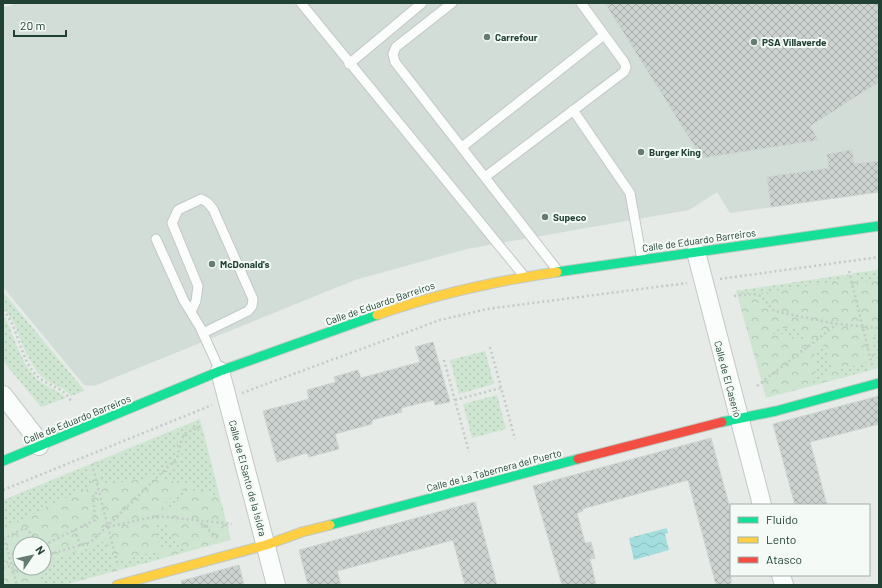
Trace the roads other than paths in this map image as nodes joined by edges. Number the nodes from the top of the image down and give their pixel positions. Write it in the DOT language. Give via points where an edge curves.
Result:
graph roads {
  1 [pos="301,3"];
  2 [pos="422,3"];
  3 [pos="452,3"];
  4 [pos="581,3"];
  5 [pos="604,35"];
  6 [pos="349,64"];
  7 [pos="573,110"];
  8 [pos="462,147"];
  9 [pos="485,177"];
  10 [pos="879,226"];
  11 [pos="156,239"];
  12 [pos="696,252"];
  13 [pos="642,260"];
  14 [pos="559,272"];
  15 [pos="525,277"];
  16 [pos="191,312"];
  17 [pos="203,333"];
  18 [pos="220,372"];
  19 [pos="879,383"];
  20 [pos="3,395"];
  21 [pos="739,418"];
  22 [pos="39,446"];
  23 [pos="3,461"];
  24 [pos="762,504"];
  25 [pos="266,545"];
  26 [pos="118,585"];
  27 [pos="276,585"];
  1 -- 6 [label="lane"];
  2 -- 6 [label="lane"];
  3 -- 8 [label="lane" via="396,47 393,54 396,62"];
  4 -- 5 [label="lane"];
  5 -- 7 [label="lane" via="626,67 624,72"];
  5 -- 8 [label="lane"];
  6 -- 15 [label="lane"];
  7 -- 9 [label="lane"];
  7 -- 13 [label="lane" via="630,193"];
  8 -- 9 [label="lane"];
  9 -- 14 [label="lane"];
  10 -- 12 [label="street, Calle de Eduardo Barreiros"];
  11 -- 16 [label="lane"];
  12 -- 13 [label="street, Calle de Eduardo Barreiros"];
  12 -- 21 [label="street, Calle de El Caserío"];
  13 -- 14 [label="street, Calle de Eduardo Barreiros"];
  14 -- 15 [label="street, Calle de Eduardo Barreiros"];
  15 -- 18 [label="street, Calle de Eduardo Barreiros" via="500,280 412,302"];
  16 -- 17 [label="lane"];
  16 -- 17 [label="lane" via="198,286 172,222 178,210 201,199 213,209 253,298 248,311"];
  17 -- 18 [label="lane"];
  18 -- 22 [label="street, Calle de Eduardo Barreiros"];
  18 -- 25 [label="street, Calle de El Santo de la Isidra"];
  19 -- 21 [label="street, Calle de La Tabernera del Puerto" via="776,411"];
  20 -- 22 [label="street" via="34,435"];
  21 -- 24 [label="street, Calle de El Caserío"];
  21 -- 25 [label="street, Calle de La Tabernera del Puerto" via="317,528"];
  22 -- 23 [label="street, Calle de Eduardo Barreiros"];
  25 -- 26 [label="street, Calle de La Tabernera del Puerto"];
  25 -- 27 [label="street, Calle de El Santo de la Isidra"];
}
